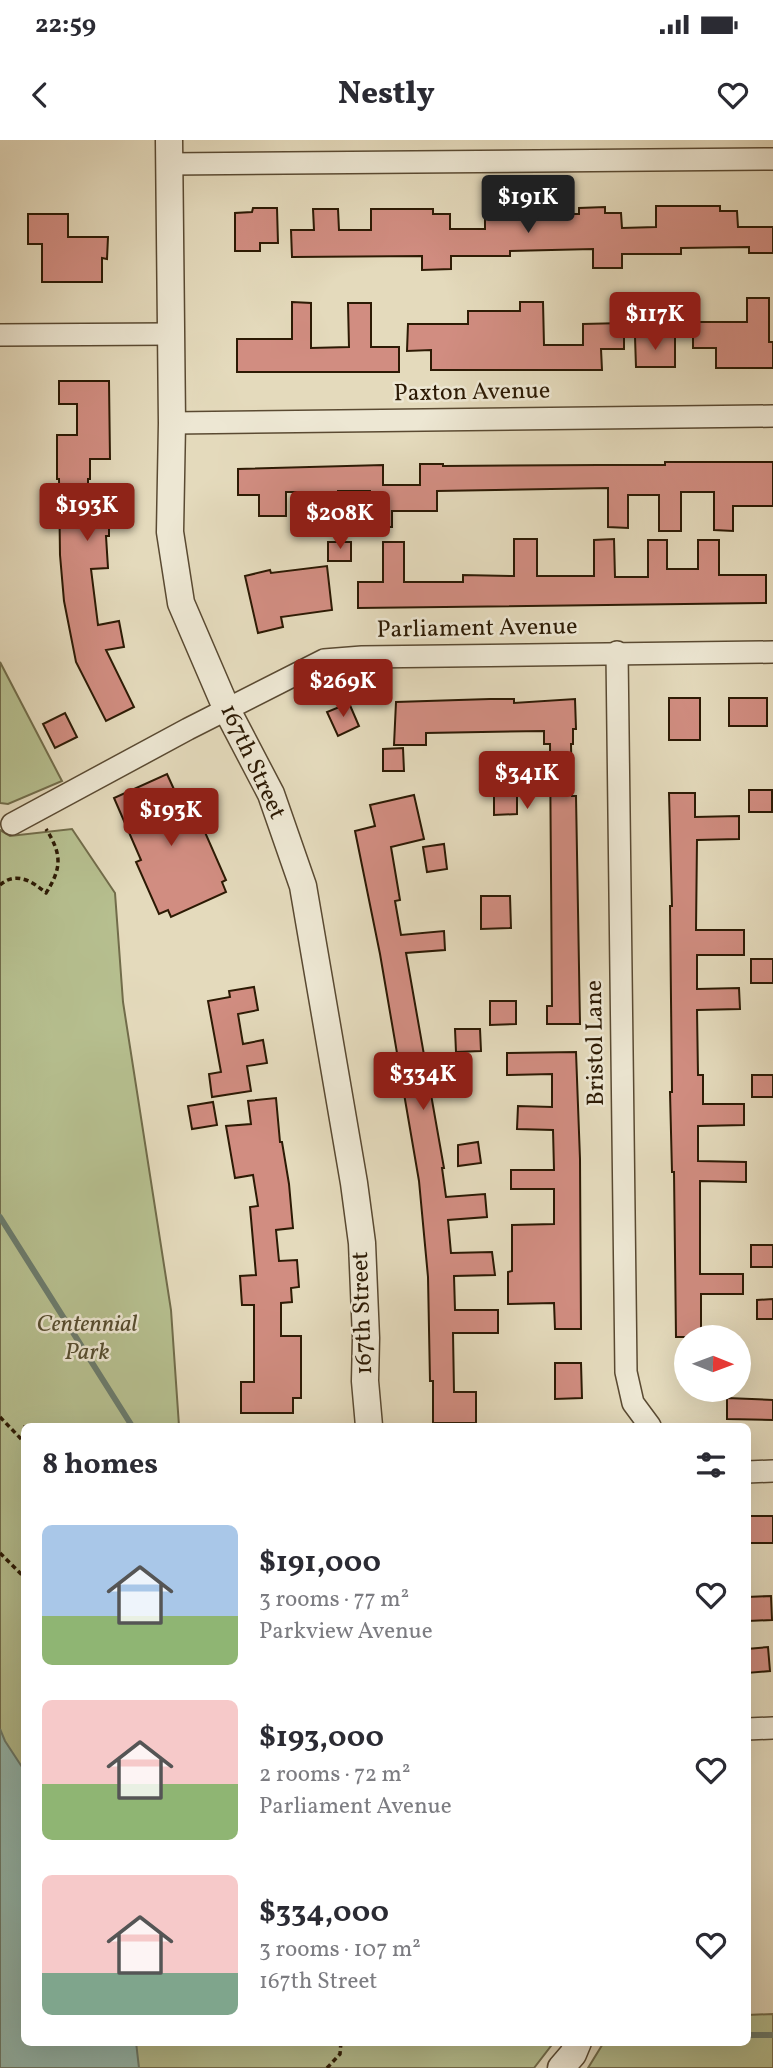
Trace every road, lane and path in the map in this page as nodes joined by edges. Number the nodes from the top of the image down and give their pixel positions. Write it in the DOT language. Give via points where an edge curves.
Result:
graph roads {
  1 [pos="471,140"];
  2 [pos="169,152"];
  3 [pos="773,159"];
  4 [pos="471,162"];
  5 [pos="171,334"];
  6 [pos="0,335"];
  7 [pos="773,416"];
  8 [pos="172,423"];
  9 [pos="617,652"];
  10 [pos="773,652"];
  11 [pos="227,710"];
  12 [pos="12,824"];
  13 [pos="43,824"];
  14 [pos="0,886"];
  15 [pos="0,1417"];
  16 [pos="369,1423"];
  17 [pos="648,1423"];
  18 [pos="21,1439"];
  19 [pos="773,1471"];
  20 [pos="751,1472"];
  21 [pos="0,1553"];
  22 [pos="21,1574"];
  23 [pos="773,1728"];
  24 [pos="751,1729"];
  25 [pos="341,2046"];
  26 [pos="576,2046"];
  27 [pos="327,2068"];
  28 [pos="561,2068"];
  1 -- 4 [label="street"];
  2 -- 4 [label="street"];
  2 -- 5 [label="street, 167th Street"];
  3 -- 4 [label="street"];
  5 -- 6 [label="street"];
  5 -- 8 [label="street, 167th Street"];
  7 -- 8 [label="street, Paxton Avenue"];
  8 -- 11 [label="street, 167th Street" via="170,532 181,603"];
  9 -- 10 [label="street, Parliament Avenue"];
  9 -- 11 [label="street, Parliament Avenue" via="324,660"];
  9 -- 17 [label="street, Bristol Lane" via="626,1371 633,1403"];
  11 -- 12 [label="street, Parliament Avenue"];
  11 -- 16 [label="street, 167th Street" via="271,794 303,886 360,1231"];
  13 -- 14 [label="path" via="59,867 46,893 18,878"];
  15 -- 18 [label="path"];
  19 -- 20 [label="street"];
  21 -- 22 [label="path"];
  23 -- 24 [label="street"];
  25 -- 27 [label="path" via="340,2054"];
  26 -- 28 [label="street"];
}
